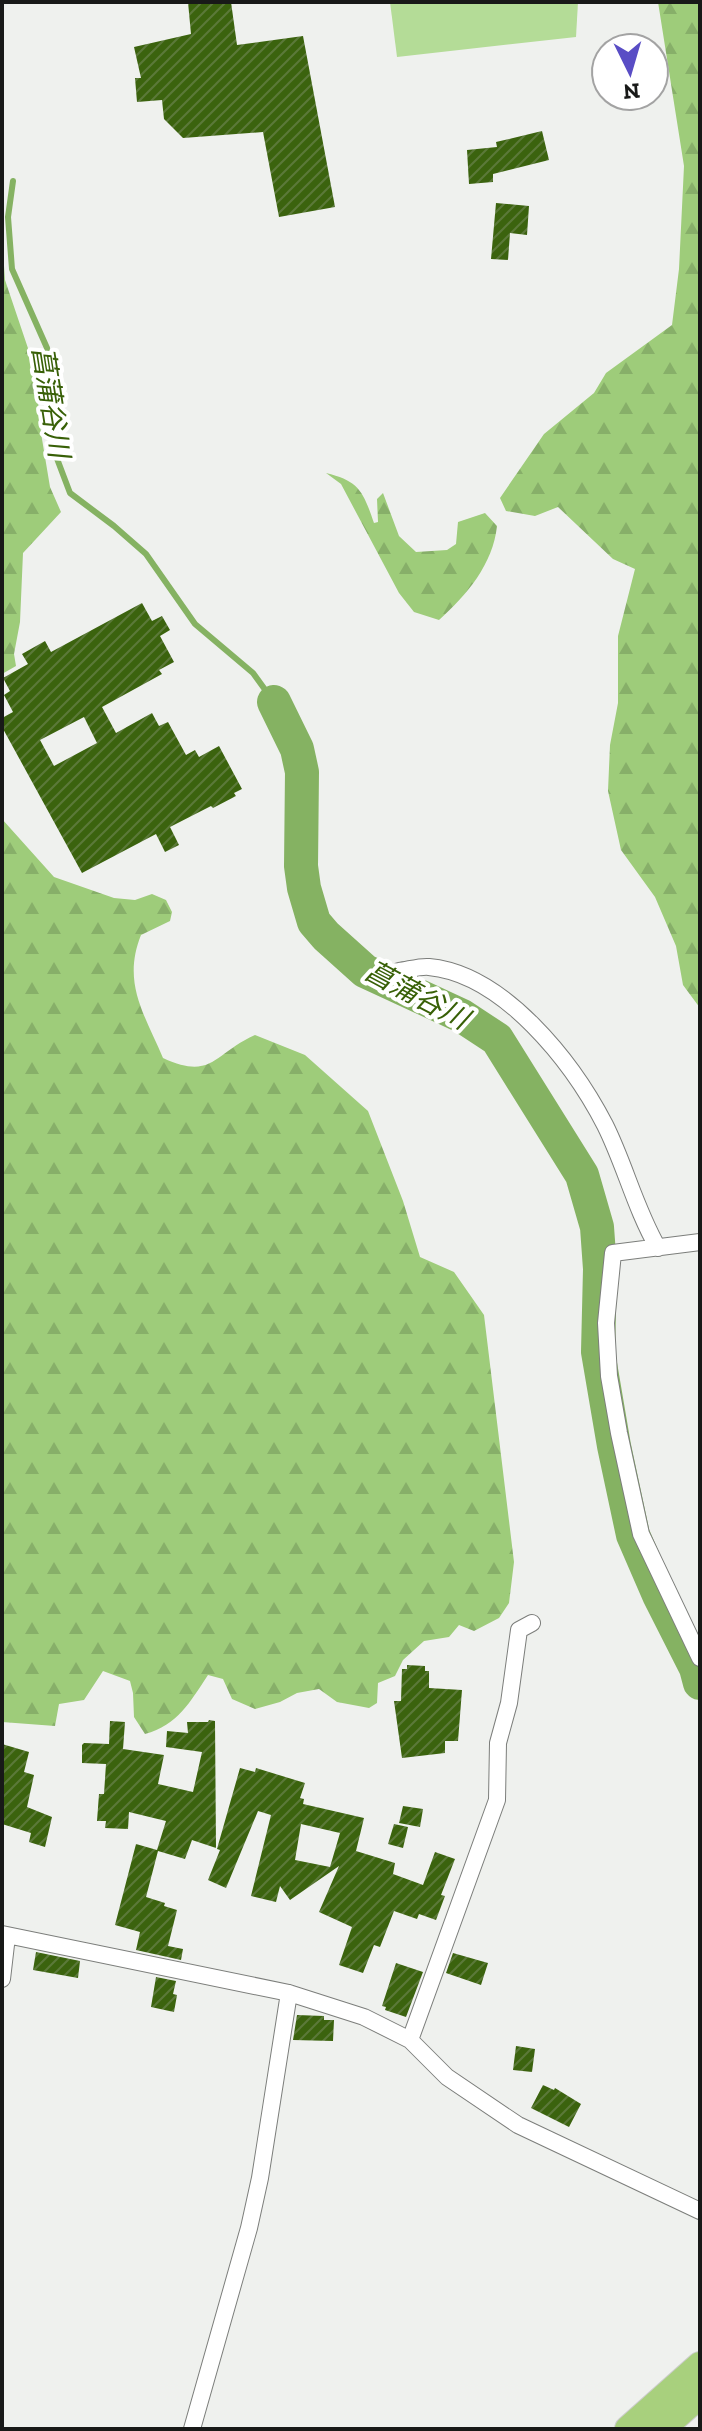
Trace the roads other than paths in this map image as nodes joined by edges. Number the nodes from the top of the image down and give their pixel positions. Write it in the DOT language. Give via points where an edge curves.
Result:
graph roads {
  1 [pos="399,971"];
  2 [pos="700,1242"];
  3 [pos="658,1248"];
  4 [pos="532,1623"];
  5 [pos="700,1658"];
  6 [pos="5,1935"];
  7 [pos="2,1979"];
  8 [pos="289,1993"];
  9 [pos="410,2040"];
  10 [pos="700,2211"];
  11 [pos="700,2365"];
  12 [pos="700,2395"];
  13 [pos="192,2429"];
  14 [pos="628,2429"];
  15 [pos="662,2429"];
  1 -- 3 [label="street" via="428,967 466,977 500,997 542,1034 605,1124"];
  2 -- 3 [label="street"];
  3 -- 5 [label="street" via="613,1253 606,1323 609,1376 641,1534"];
  4 -- 9 [label="street" via="519,1630 498,1743 497,1800"];
  6 -- 7 [label="street"];
  6 -- 8 [label="street"];
  8 -- 9 [label="street" via="364,2017"];
  8 -- 13 [label="street" via="249,2228"];
  9 -- 10 [label="street" via="447,2077 518,2125"];
  11 -- 14 [label="main road"];
  12 -- 15 [label="main road"];
}
